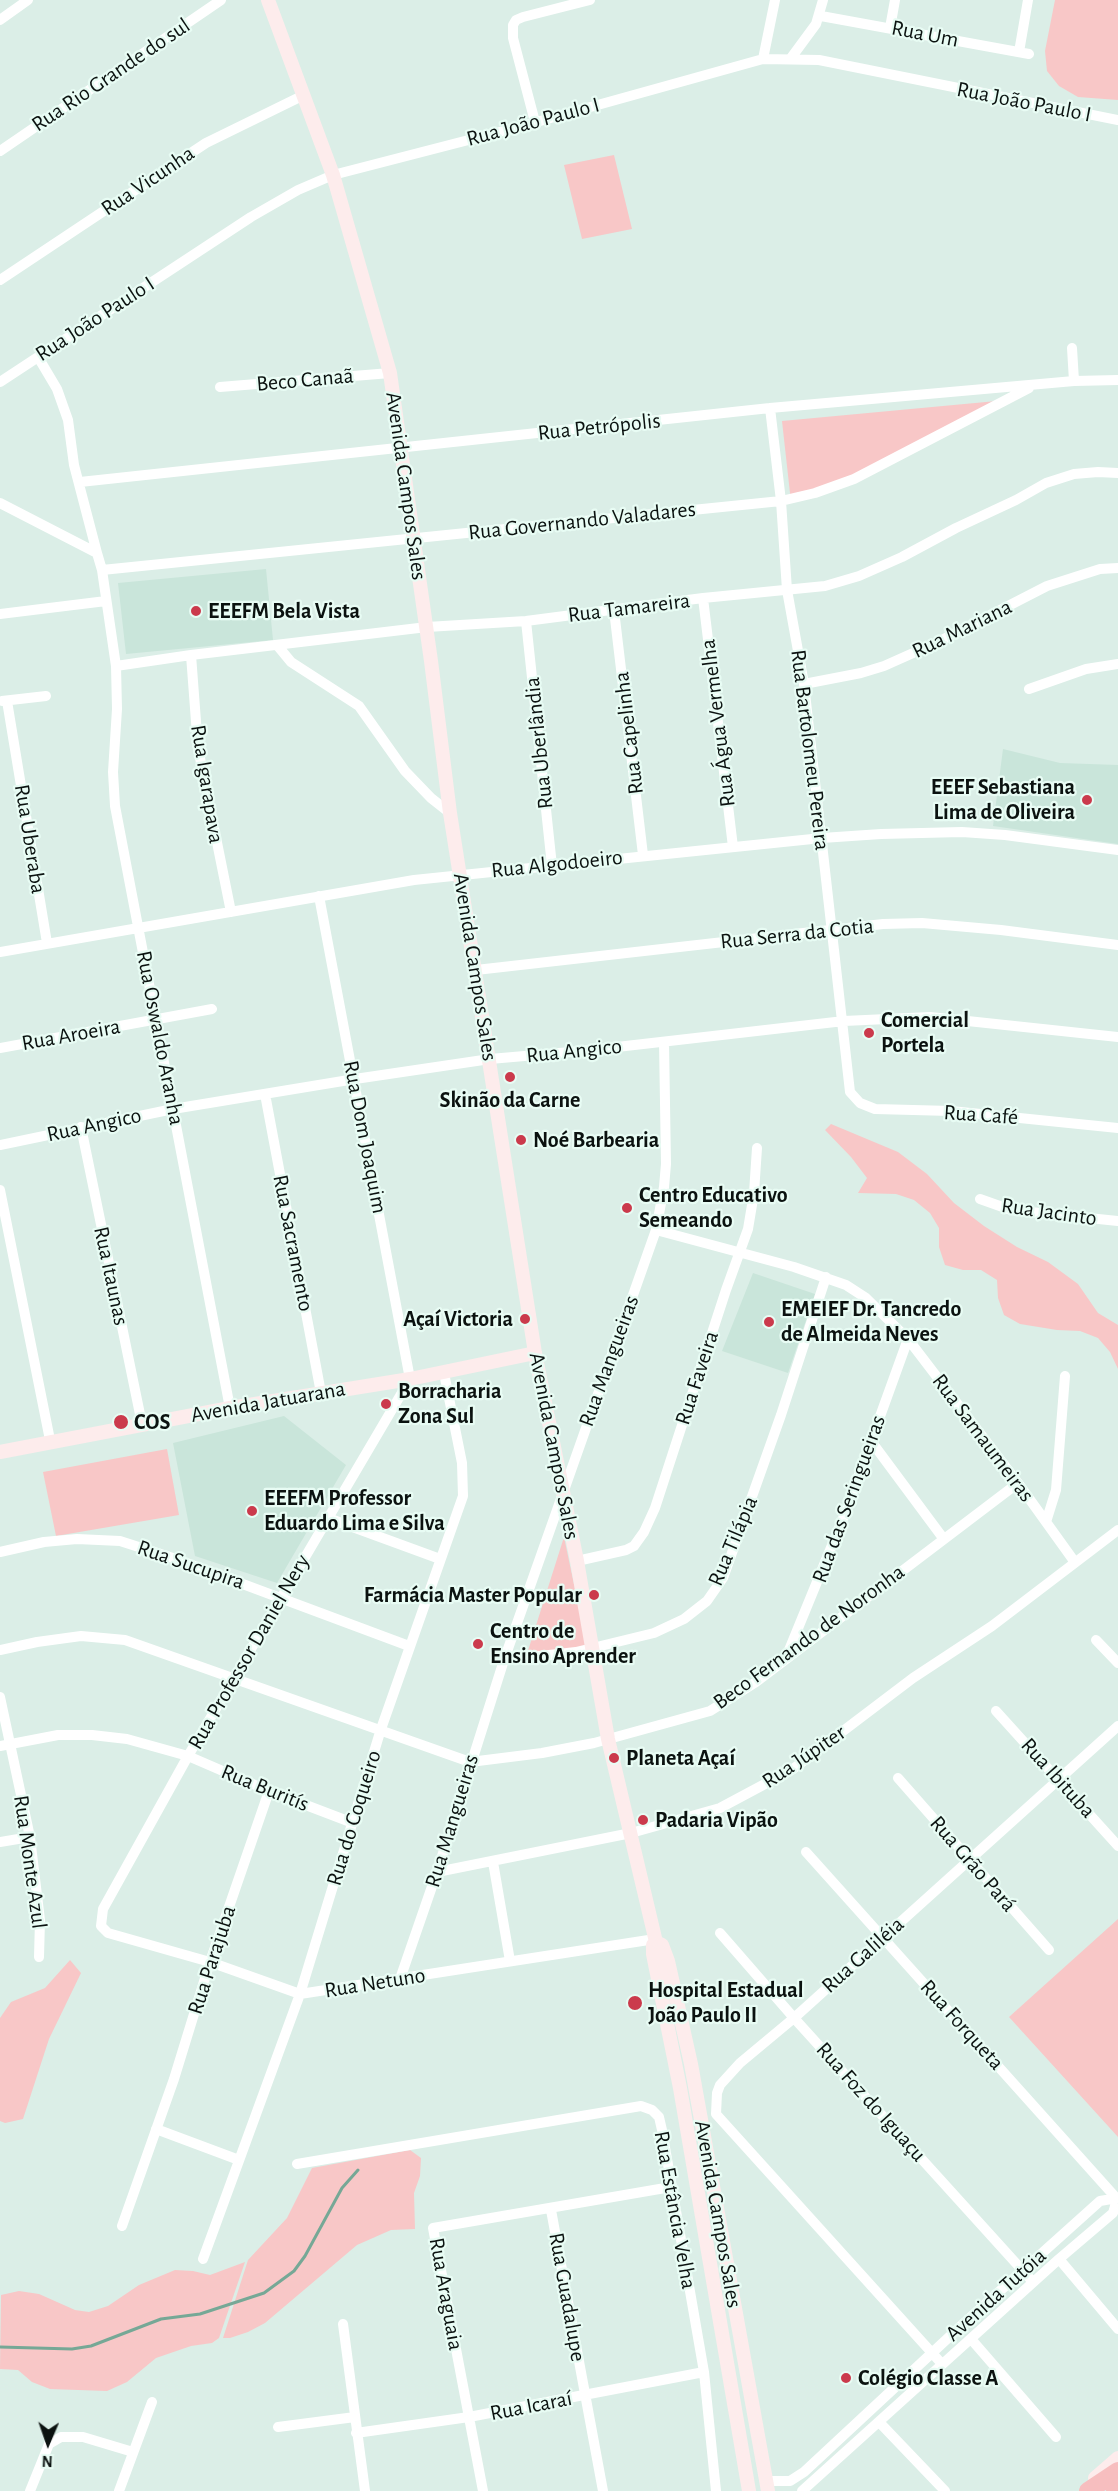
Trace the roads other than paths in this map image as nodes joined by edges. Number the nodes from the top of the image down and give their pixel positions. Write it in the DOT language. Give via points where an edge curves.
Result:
graph roads {
  1 [pos="28,0"];
  2 [pos="221,0"];
  3 [pos="268,0"];
  4 [pos="590,0"];
  5 [pos="775,0"];
  6 [pos="824,0"];
  7 [pos="895,0"];
  8 [pos="1028,0"];
  9 [pos="820,16"];
  10 [pos="0,20"];
  11 [pos="890,28"];
  12 [pos="791,58"];
  13 [pos="763,59"];
  14 [pos="304,95"];
  15 [pos="1118,120"];
  16 [pos="535,122"];
  17 [pos="0,151"];
  18 [pos="333,175"];
  19 [pos="0,280"];
  20 [pos="1072,348"];
  21 [pos="38,357"];
  22 [pos="390,373"];
  23 [pos="1118,380"];
  24 [pos="1074,381"];
  25 [pos="0,382"];
  26 [pos="1037,384"];
  27 [pos="220,387"];
  28 [pos="770,408"];
  29 [pos="401,448"];
  30 [pos="1118,473"];
  31 [pos="80,482"];
  32 [pos="781,501"];
  33 [pos="0,503"];
  34 [pos="413,538"];
  35 [pos="97,553"];
  36 [pos="1118,568"];
  37 [pos="102,570"];
  38 [pos="787,590"];
  39 [pos="703,598"];
  40 [pos="106,601"];
  41 [pos="614,610"];
  42 [pos="0,614"];
  43 [pos="526,621"];
  44 [pos="427,627"];
  45 [pos="277,645"];
  46 [pos="191,655"];
  47 [pos="1118,664"];
  48 [pos="116,666"];
  49 [pos="804,684"];
  50 [pos="1029,689"];
  51 [pos="46,696"];
  52 [pos="4,701"];
  53 [pos="450,813"];
  54 [pos="822,838"];
  55 [pos="733,848"];
  56 [pos="1118,850"];
  57 [pos="643,855"];
  58 [pos="552,866"];
  59 [pos="460,873"];
  60 [pos="319,896"];
  61 [pos="231,912"];
  62 [pos="139,928"];
  63 [pos="834,929"];
  64 [pos="47,943"];
  65 [pos="1118,945"];
  66 [pos="0,952"];
  67 [pos="476,970"];
  68 [pos="212,1009"];
  69 [pos="155,1020"];
  70 [pos="844,1021"];
  71 [pos="1118,1037"];
  72 [pos="664,1042"];
  73 [pos="0,1048"];
  74 [pos="490,1059"];
  75 [pos="355,1079"];
  76 [pos="850,1092"];
  77 [pos="265,1094"];
  78 [pos="173,1109"];
  79 [pos="81,1127"];
  80 [pos="1118,1128"];
  81 [pos="0,1145"];
  82 [pos="757,1148"];
  83 [pos="0,1190"];
  84 [pos="980,1199"];
  85 [pos="1118,1221"];
  86 [pos="656,1230"];
  87 [pos="741,1252"];
  88 [pos="826,1277"];
  89 [pos="908,1339"];
  90 [pos="535,1353"];
  91 [pos="444,1372"];
  92 [pos="1065,1376"];
  93 [pos="410,1379"];
  94 [pos="321,1393"];
  95 [pos="230,1408"];
  96 [pos="142,1424"];
  97 [pos="50,1440"];
  98 [pos="871,1441"];
  99 [pos="0,1452"];
  100 [pos="1018,1483"];
  101 [pos="563,1490"];
  102 [pos="328,1518"];
  103 [pos="1046,1522"];
  104 [pos="1118,1530"];
  105 [pos="943,1538"];
  106 [pos="0,1551"];
  107 [pos="440,1559"];
  108 [pos="577,1561"];
  109 [pos="1074,1562"];
  110 [pos="282,1597"];
  111 [pos="1096,1640"];
  112 [pos="409,1646"];
  113 [pos="591,1648"];
  114 [pos="0,1650"];
  115 [pos="786,1658"];
  116 [pos="504,1660"];
  117 [pos="1118,1663"];
  118 [pos="234,1676"];
  119 [pos="0,1696"];
  120 [pos="996,1711"];
  121 [pos="1118,1726"];
  122 [pos="381,1730"];
  123 [pos="608,1738"];
  124 [pos="6,1744"];
  125 [pos="188,1756"];
  126 [pos="470,1762"];
  127 [pos="898,1778"];
  128 [pos="1059,1778"];
  129 [pos="269,1791"];
  130 [pos="353,1822"];
  131 [pos="632,1833"];
  132 [pos="30,1837"];
  133 [pos="0,1842"];
  134 [pos="1118,1846"];
  135 [pos="806,1852"];
  136 [pos="969,1860"];
  137 [pos="493,1862"];
  138 [pos="437,1872"];
  139 [pos="103,1930"];
  140 [pos="720,1933"];
  141 [pos="883,1937"];
  142 [pos="655,1940"];
  143 [pos="1049,1950"];
  144 [pos="39,1957"];
  145 [pos="510,1961"];
  146 [pos="210,1962"];
  147 [pos="400,1979"];
  148 [pos="300,1994"];
  149 [pos="794,2018"];
  150 [pos="696,2091"];
  151 [pos="681,2093"];
  152 [pos="156,2129"];
  153 [pos="239,2160"];
  154 [pos="297,2164"];
  155 [pos="671,2187"];
  156 [pos="1117,2198"];
  157 [pos="551,2210"];
  158 [pos="122,2226"];
  159 [pos="203,2259"];
  160 [pos="1059,2259"];
  161 [pos="1023,2270"];
  162 [pos="1033,2282"];
  163 [pos="343,2324"];
  164 [pos="1118,2329"];
  165 [pos="971,2339"];
  166 [pos="932,2353"];
  167 [pos="942,2364"];
  168 [pos="704,2372"];
  169 [pos="749,2392"];
  170 [pos="733,2395"];
  171 [pos="585,2396"];
  172 [pos="152,2402"];
  173 [pos="355,2417"];
  174 [pos="469,2417"];
  175 [pos="880,2423"];
  176 [pos="278,2427"];
  177 [pos="356,2433"];
  178 [pos="1056,2437"];
  179 [pos="133,2452"];
  180 [pos="1118,2458"];
  181 [pos="1118,2471"];
  182 [pos="767,2486"];
  183 [pos="791,2486"];
  184 [pos="30,2491"];
  185 [pos="119,2491"];
  186 [pos="365,2491"];
  187 [pos="483,2491"];
  188 [pos="603,2491"];
  189 [pos="716,2491"];
  190 [pos="749,2491"];
  191 [pos="802,2491"];
  192 [pos="945,2491"];
  193 [pos="1081,2491"];
  194 [pos="1088,2491"];
  1 -- 10 [label="street"];
  2 -- 17 [label="street, Rua Rio Grande do sul"];
  3 -- 14 [label="street, Avenida Campos Sales"];
  4 -- 16 [label="street" via="523,17 513,25"];
  5 -- 13 [label="street"];
  6 -- 9 [label="street"];
  7 -- 11 [label="street"];
  8 -- 11 [label="street, Rua Um" via="1024,53"];
  9 -- 11 [label="street, Rua Um"];
  9 -- 12 [label="street"];
  12 -- 13 [label="street, Rua João Paulo I"];
  12 -- 15 [label="street, Rua João Paulo I" via="819,60"];
  13 -- 16 [label="street, Rua João Paulo I"];
  14 -- 18 [label="street, Avenida Campos Sales"];
  14 -- 19 [label="street, Rua Vicunha" via="206,143"];
  16 -- 18 [label="street, Rua João Paulo I"];
  18 -- 21 [label="street, Rua João Paulo I" via="251,217"];
  18 -- 22 [label="street, Avenida Campos Sales"];
  20 -- 24 [label="street"];
  21 -- 25 [label="street, Rua João Paulo I"];
  21 -- 31 [label="street" via="68,420"];
  22 -- 27 [label="street, Beco Canaã"];
  22 -- 29 [label="street, Avenida Campos Sales"];
  23 -- 24 [label="street, Rua Petrópolis"];
  24 -- 26 [label="street, Rua Petrópolis"];
  26 -- 28 [label="street, Rua Petrópolis"];
  26 -- 32 [label="street, Rua Governando Valadares" via="854,479"];
  28 -- 29 [label="street, Rua Petrópolis"];
  28 -- 32 [label="street, Rua Bartolomeu Pereira"];
  29 -- 31 [label="street, Rua Petrópolis"];
  29 -- 34 [label="street, Avenida Campos Sales"];
  30 -- 38 [label="street, Rua Tamareira" via="1074,474 1046,483 859,576 825,586"];
  31 -- 35 [label="street"];
  32 -- 34 [label="street, Rua Governando Valadares"];
  32 -- 38 [label="street, Rua Bartolomeu Pereira"];
  33 -- 35 [label="street"];
  34 -- 37 [label="street, Rua Governando Valadares"];
  34 -- 44 [label="street, Avenida Campos Sales"];
  35 -- 37 [label="street, Rua Oswaldo Aranha"];
  36 -- 49 [label="street, Rua Mariana" via="1100,569 1047,586 884,666"];
  37 -- 40 [label="street, Rua Oswaldo Aranha"];
  38 -- 39 [label="street, Rua Tamareira"];
  38 -- 49 [label="street, Rua Bartolomeu Pereira"];
  39 -- 41 [label="street, Rua Tamareira"];
  39 -- 55 [label="street, Rua Água Vermelha"];
  40 -- 42 [label="street"];
  40 -- 48 [label="street, Rua Oswaldo Aranha"];
  41 -- 43 [label="street, Rua Tamareira"];
  41 -- 57 [label="street, Rua Capelinha"];
  43 -- 44 [label="street, Rua Tamareira"];
  43 -- 58 [label="street, Rua Uberlândia"];
  44 -- 45 [label="street, Rua Tamareira"];
  44 -- 53 [label="street, Avenida Campos Sales"];
  45 -- 46 [label="street, Rua Tamareira"];
  45 -- 53 [label="street" via="291,662 359,706 405,771"];
  46 -- 48 [label="street, Rua Tamareira"];
  46 -- 61 [label="street, Rua Igarapava" via="198,748"];
  47 -- 50 [label="street" via="1086,669"];
  48 -- 62 [label="street, Rua Oswaldo Aranha" via="113,789"];
  49 -- 54 [label="street, Rua Bartolomeu Pereira"];
  51 -- 52 [label="street"];
  52 -- 64 [label="street, Rua Uberaba"];
  53 -- 59 [label="street, Avenida Campos Sales"];
  54 -- 55 [label="street, Rua Algodoeiro"];
  54 -- 56 [label="street, Rua Algodoeiro" via="962,832"];
  54 -- 63 [label="street, Rua Bartolomeu Pereira"];
  55 -- 57 [label="street, Rua Algodoeiro"];
  57 -- 58 [label="street, Rua Algodoeiro"];
  58 -- 59 [label="street, Rua Algodoeiro"];
  59 -- 60 [label="street, Rua Algodoeiro"];
  59 -- 67 [label="street, Avenida Campos Sales"];
  60 -- 61 [label="street, Rua Algodoeiro"];
  60 -- 75 [label="street, Rua Dom Joaquim"];
  61 -- 62 [label="street, Rua Algodoeiro"];
  62 -- 64 [label="street, Rua Algodoeiro"];
  62 -- 69 [label="street, Rua Oswaldo Aranha"];
  63 -- 65 [label="street, Rua Serra da Cotia" via="922,923"];
  63 -- 67 [label="street, Rua Serra da Cotia"];
  63 -- 70 [label="street, Rua Bartolomeu Pereira"];
  64 -- 66 [label="street, Rua Algodoeiro"];
  67 -- 74 [label="street, Avenida Campos Sales"];
  68 -- 69 [label="street, Rua Aroeira"];
  69 -- 73 [label="street, Rua Aroeira"];
  69 -- 78 [label="street, Rua Oswaldo Aranha"];
  70 -- 71 [label="street, Rua Angico" via="930,1017"];
  70 -- 72 [label="street, Rua Angico"];
  70 -- 76 [label="street, Rua Bartolomeu Pereira"];
  72 -- 74 [label="street, Rua Angico"];
  72 -- 86 [label="street, Rua Mangueiras" via="666,1164"];
  74 -- 75 [label="street, Rua Angico"];
  74 -- 90 [label="street, Avenida Campos Sales"];
  75 -- 77 [label="street, Rua Angico"];
  75 -- 93 [label="street, Rua Dom Joaquim"];
  76 -- 80 [label="street, Rua Café" via="860,1103 875,1109 951,1111"];
  77 -- 78 [label="street, Rua Angico"];
  77 -- 94 [label="street, Rua Sacramento"];
  78 -- 79 [label="street, Rua Angico"];
  78 -- 95 [label="street, Rua Oswaldo Aranha"];
  79 -- 81 [label="street, Rua Angico"];
  79 -- 96 [label="street, Rua Itaunas"];
  82 -- 87 [label="street, Rua Faveira" via="752,1212"];
  83 -- 97 [label="street"];
  84 -- 85 [label="street, Rua Jacinto" via="1011,1210"];
  86 -- 87 [label="street, Rua Samaumeiras"];
  86 -- 101 [label="street, Rua Mangueiras"];
  87 -- 88 [label="street, Rua Samaumeiras"];
  87 -- 108 [label="street, Rua Faveira" via="644,1532 626,1550"];
  88 -- 89 [label="street, Rua Samaumeiras" via="867,1298"];
  88 -- 113 [label="street, Rua Tilápia" via="723,1578 707,1601 684,1619 654,1633"];
  89 -- 98 [label="street, Rua das Seringueiras"];
  89 -- 100 [label="street, Rua Samaumeiras"];
  90 -- 91 [label="street, Avenida Jatuarana"];
  90 -- 101 [label="street, Avenida Campos Sales"];
  91 -- 93 [label="street, Avenida Jatuarana"];
  91 -- 107 [label="street, Rua do Coqueiro" via="464,1477 457,1517"];
  92 -- 103 [label="street" via="1056,1490"];
  93 -- 94 [label="street, Avenida Jatuarana"];
  93 -- 102 [label="street, Rua Professor Daniel Nery"];
  94 -- 95 [label="street, Avenida Jatuarana"];
  95 -- 96 [label="street, Avenida Jatuarana"];
  96 -- 97 [label="street, Avenida Jatuarana"];
  97 -- 99 [label="street, Avenida Jatuarana"];
  98 -- 105 [label="street"];
  98 -- 115 [label="street, Rua das Seringueiras"];
  100 -- 103 [label="street, Rua Samaumeiras"];
  100 -- 105 [label="street, Beco Fernando de Noronha"];
  101 -- 108 [label="street, Avenida Campos Sales"];
  101 -- 116 [label="street, Rua Mangueiras"];
  102 -- 107 [label="street"];
  102 -- 110 [label="street, Rua Professor Daniel Nery"];
  103 -- 109 [label="street, Rua Samaumeiras"];
  104 -- 109 [label="street, Rua Júpiter"];
  105 -- 115 [label="street, Beco Fernando de Noronha"];
  106 -- 110 [label="street, Rua Sucupira" via="78,1539 120,1541"];
  107 -- 112 [label="street, Rua do Coqueiro"];
  108 -- 113 [label="street, Avenida Campos Sales"];
  109 -- 131 [label="street, Rua Júpiter" via="1037,1593 913,1678 793,1769 720,1808"];
  110 -- 112 [label="street, Rua Sucupira"];
  110 -- 118 [label="street, Rua Professor Daniel Nery"];
  111 -- 117 [label="street"];
  112 -- 122 [label="street, Rua do Coqueiro"];
  113 -- 116 [label="street, Rua Tilápia"];
  113 -- 123 [label="street, Avenida Campos Sales"];
  114 -- 118 [label="street, Beco Fernando de Noronha" via="81,1636 125,1640"];
  115 -- 123 [label="street, Beco Fernando de Noronha" via="710,1711"];
  116 -- 126 [label="street, Rua Mangueiras"];
  118 -- 122 [label="street, Beco Fernando de Noronha"];
  118 -- 125 [label="street, Rua Professor Daniel Nery"];
  119 -- 124 [label="street, Rua Monte Azul"];
  120 -- 128 [label="street, Rua Ibituba"];
  121 -- 128 [label="street, Rua Galiléia"];
  122 -- 126 [label="street, Beco Fernando de Noronha"];
  122 -- 130 [label="street, Rua do Coqueiro"];
  123 -- 126 [label="street, Beco Fernando de Noronha" via="542,1753"];
  123 -- 131 [label="street, Avenida Campos Sales"];
  124 -- 125 [label="street, Rua Buritís" via="58,1735 92,1735 127,1739"];
  124 -- 132 [label="street, Rua Monte Azul"];
  125 -- 129 [label="street, Rua Buritís"];
  125 -- 139 [label="street, Rua Professor Daniel Nery" via="103,1909"];
  126 -- 138 [label="street, Rua Mangueiras"];
  127 -- 136 [label="street, Rua Grão Pará"];
  128 -- 134 [label="street, Rua Ibituba"];
  128 -- 136 [label="street, Rua Galiléia"];
  129 -- 130 [label="street, Rua Buritís"];
  129 -- 146 [label="street, Rua Parajuba"];
  130 -- 148 [label="street, Rua do Coqueiro"];
  131 -- 137 [label="street, Rua Júpiter"];
  131 -- 142 [label="street, Avenida Campos Sales"];
  132 -- 133 [label="street"];
  132 -- 144 [label="street, Rua Monte Azul" via="40,1920"];
  135 -- 141 [label="street, Rua Forqueta"];
  136 -- 141 [label="street, Rua Galiléia"];
  136 -- 143 [label="street, Rua Grão Pará"];
  137 -- 138 [label="street, Rua Júpiter"];
  137 -- 145 [label="street"];
  138 -- 147 [label="street, Rua Mangueiras"];
  139 -- 146 [label="street, Rua Netuno"];
  140 -- 149 [label="street, Rua Foz do Iguaçu"];
  141 -- 149 [label="street, Rua Galiléia"];
  141 -- 156 [label="street, Rua Forqueta"];
  142 -- 145 [label="street, Rua Netuno"];
  142 -- 150 [label="street, Avenida Campos Sales" via="662,1945 668,1961"];
  142 -- 151 [label="street, Avenida Campos Sales" via="653,1954"];
  145 -- 147 [label="street, Rua Netuno"];
  146 -- 148 [label="street, Rua Netuno"];
  146 -- 152 [label="street, Rua Parajuba"];
  147 -- 148 [label="street, Rua Netuno"];
  148 -- 153 [label="street, Rua do Coqueiro"];
  149 -- 161 [label="street, Rua Foz do Iguaçu"];
  149 -- 166 [label="street, Rua Galiléia" via="726,2077 717,2093 716,2114"];
  150 -- 151 [label="street"];
  150 -- 169 [label="street, Avenida Campos Sales"];
  151 -- 170 [label="street, Avenida Campos Sales"];
  152 -- 153 [label="street"];
  152 -- 158 [label="street, Rua Parajuba"];
  153 -- 159 [label="street, Rua do Coqueiro"];
  154 -- 155 [label="street, Rua Estância Velha" via="641,2106 659,2117"];
  155 -- 157 [label="street, Rua Araguaia"];
  155 -- 168 [label="street, Rua Estância Velha"];
  156 -- 160 [label="street, Avenida Tutóia" via="1113,2213"];
  156 -- 161 [label="street, Avenida Tutóia" via="1100,2201"];
  157 -- 171 [label="street, Rua Guadalupe"];
  157 -- 174 [label="street, Rua Araguaia" via="433,2228"];
  160 -- 162 [label="street, Avenida Tutóia"];
  160 -- 164 [label="street"];
  161 -- 162 [label="street, Rua Foz do Iguaçu"];
  161 -- 166 [label="street, Avenida Tutóia"];
  162 -- 165 [label="street, Avenida Tutóia"];
  163 -- 173 [label="street"];
  165 -- 167 [label="street, Avenida Tutóia"];
  165 -- 178 [label="street"];
  166 -- 167 [label="street, Rua Galiléia"];
  166 -- 183 [label="street, Avenida Tutóia"];
  167 -- 175 [label="street, Avenida Tutóia"];
  168 -- 171 [label="street, Rua Icaraí"];
  168 -- 189 [label="street, Rua Estância Velha"];
  169 -- 170 [label="street"];
  169 -- 182 [label="street, Avenida Campos Sales"];
  170 -- 190 [label="street, Avenida Campos Sales"];
  171 -- 174 [label="street, Rua Icaraí"];
  171 -- 188 [label="street, Rua Guadalupe"];
  172 -- 179 [label="street"];
  173 -- 176 [label="street"];
  173 -- 177 [label="street"];
  174 -- 177 [label="street, Rua Icaraí"];
  174 -- 187 [label="street, Rua Araguaia"];
  175 -- 191 [label="street, Avenida Tutóia"];
  175 -- 192 [label="street"];
  177 -- 186 [label="street"];
  179 -- 184 [label="street" via="82,2437 61,2436 49,2444"];
  179 -- 185 [label="street"];
  180 -- 193 [label="street"];
  181 -- 194 [label="highway"];
  182 -- 183 [label="street, Avenida Tutóia"];
}
